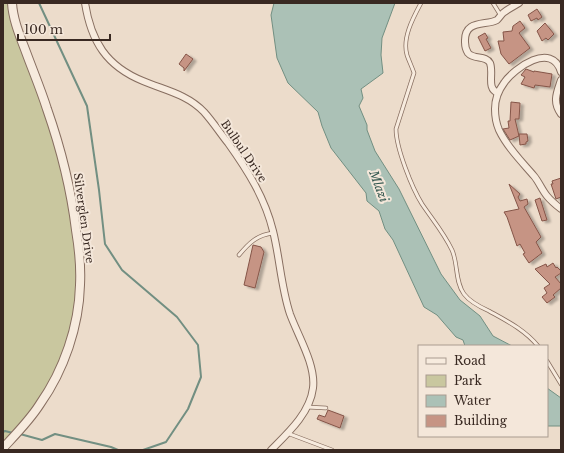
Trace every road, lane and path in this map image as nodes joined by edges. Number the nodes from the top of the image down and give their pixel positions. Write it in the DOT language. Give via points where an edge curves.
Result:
graph roads {
  1 [pos="12,3"];
  2 [pos="86,3"];
  3 [pos="421,3"];
  4 [pos="493,3"];
  5 [pos="519,3"];
  6 [pos="501,16"];
  7 [pos="561,72"];
  8 [pos="561,80"];
  9 [pos="498,93"];
  10 [pos="561,114"];
  11 [pos="561,209"];
  12 [pos="273,232"];
  13 [pos="239,255"];
  14 [pos="537,345"];
  15 [pos="548,363"];
  16 [pos="561,384"];
  17 [pos="307,408"];
  18 [pos="326,408"];
  19 [pos="286,433"];
  20 [pos="5,445"];
  21 [pos="271,450"];
  22 [pos="332,450"];
  1 -- 20 [label="street, Silverglen Drive" via="15,22 62,153 74,215 80,270 78,304 68,347 49,390 28,420"];
  2 -- 12 [label="street, Bulbul Drive" via="88,19 96,42 114,64 143,82 181,96 204,113 250,176 264,201"];
  3 -- 14 [label="lane" via="409,32 406,47 414,73 396,129 400,151 421,202 453,252 463,293 471,301 522,330"];
  4 -- 6 [label="lane"];
  5 -- 6 [label="street"];
  6 -- 9 [label="street" via="494,21 471,27 466,32 465,39 469,54 489,61 492,71 491,87"];
  7 -- 9 [label="street" via="552,59 536,58 510,76"];
  8 -- 10 [label="street" via="556,103"];
  9 -- 11 [label="street" via="496,123 503,137 538,180 547,196"];
  12 -- 13 [label="lane" via="256,237"];
  12 -- 17 [label="street, Bulbul Drive" via="287,304 310,366 313,389"];
  15 -- 16 [label="lane"];
  17 -- 18 [label="lane"];
  17 -- 19 [label="street, Bulbul Drive"];
  19 -- 21 [label="street, Bulbul Drive"];
  19 -- 22 [label="lane"];
}
